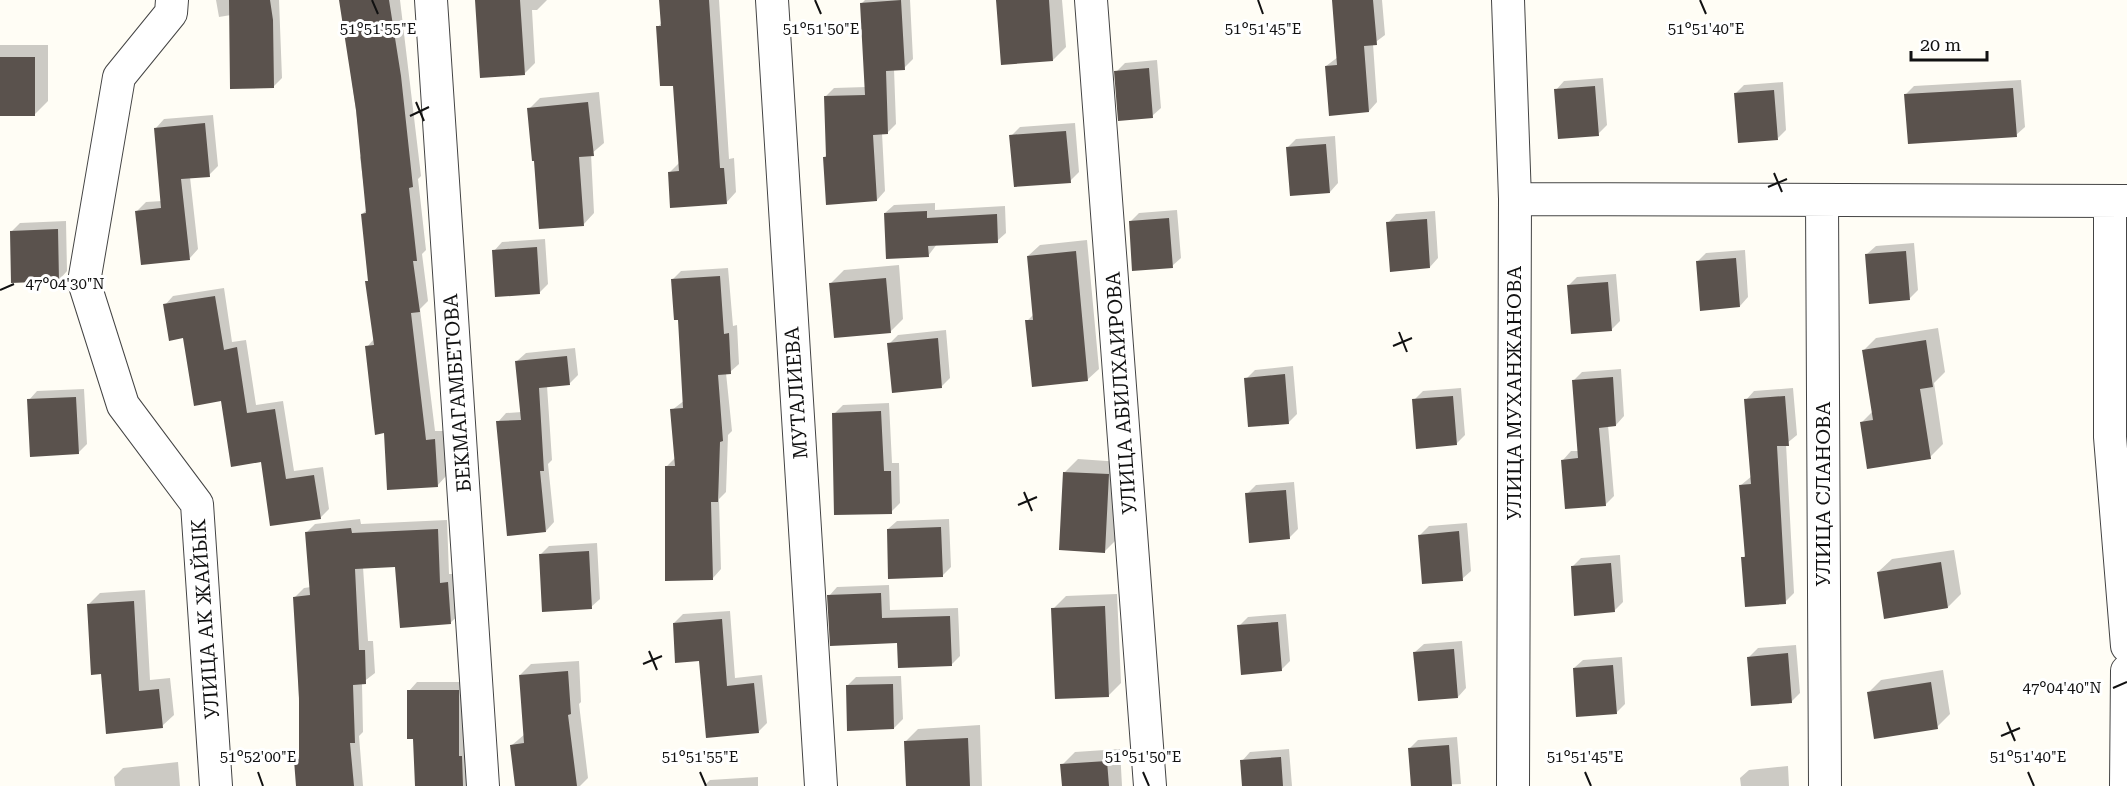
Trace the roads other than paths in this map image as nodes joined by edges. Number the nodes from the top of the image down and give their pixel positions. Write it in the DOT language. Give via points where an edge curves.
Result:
graph roads {
  1 [pos="172,0"];
  2 [pos="431,0"];
  3 [pos="772,0"];
  4 [pos="1091,0"];
  5 [pos="1508,0"];
  6 [pos="1515,199"];
  7 [pos="1822,201"];
  8 [pos="2119,201"];
  9 [pos="2127,646"];
  10 [pos="2127,671"];
  11 [pos="216,786"];
  12 [pos="483,786"];
  13 [pos="821,786"];
  14 [pos="1150,786"];
  15 [pos="1513,786"];
  16 [pos="1825,786"];
  17 [pos="2126,786"];
  1 -- 11 [label="street, УЛИЦА АК ЖАЙЫК" via="171,13 118,77 84,282 123,405 197,504"];
  2 -- 12 [label="street, БЕКМАГАМБЕТОВА"];
  3 -- 13 [label="street, МУТАЛИЕВА"];
  4 -- 14 [label="street, УЛИЦА АБИЛХАИРОВА"];
  5 -- 6 [label="street, УЛИЦА МУХАНЖАНОВА"];
  6 -- 7 [label="street"];
  6 -- 15 [label="street, УЛИЦА МУХАНЖАНОВА"];
  7 -- 8 [label="street"];
  7 -- 16 [label="street, УЛИЦА СЛАНОВА"];
  8 -- 9 [label="street" via="2110,437"];
  10 -- 17 [label="street"];
}
